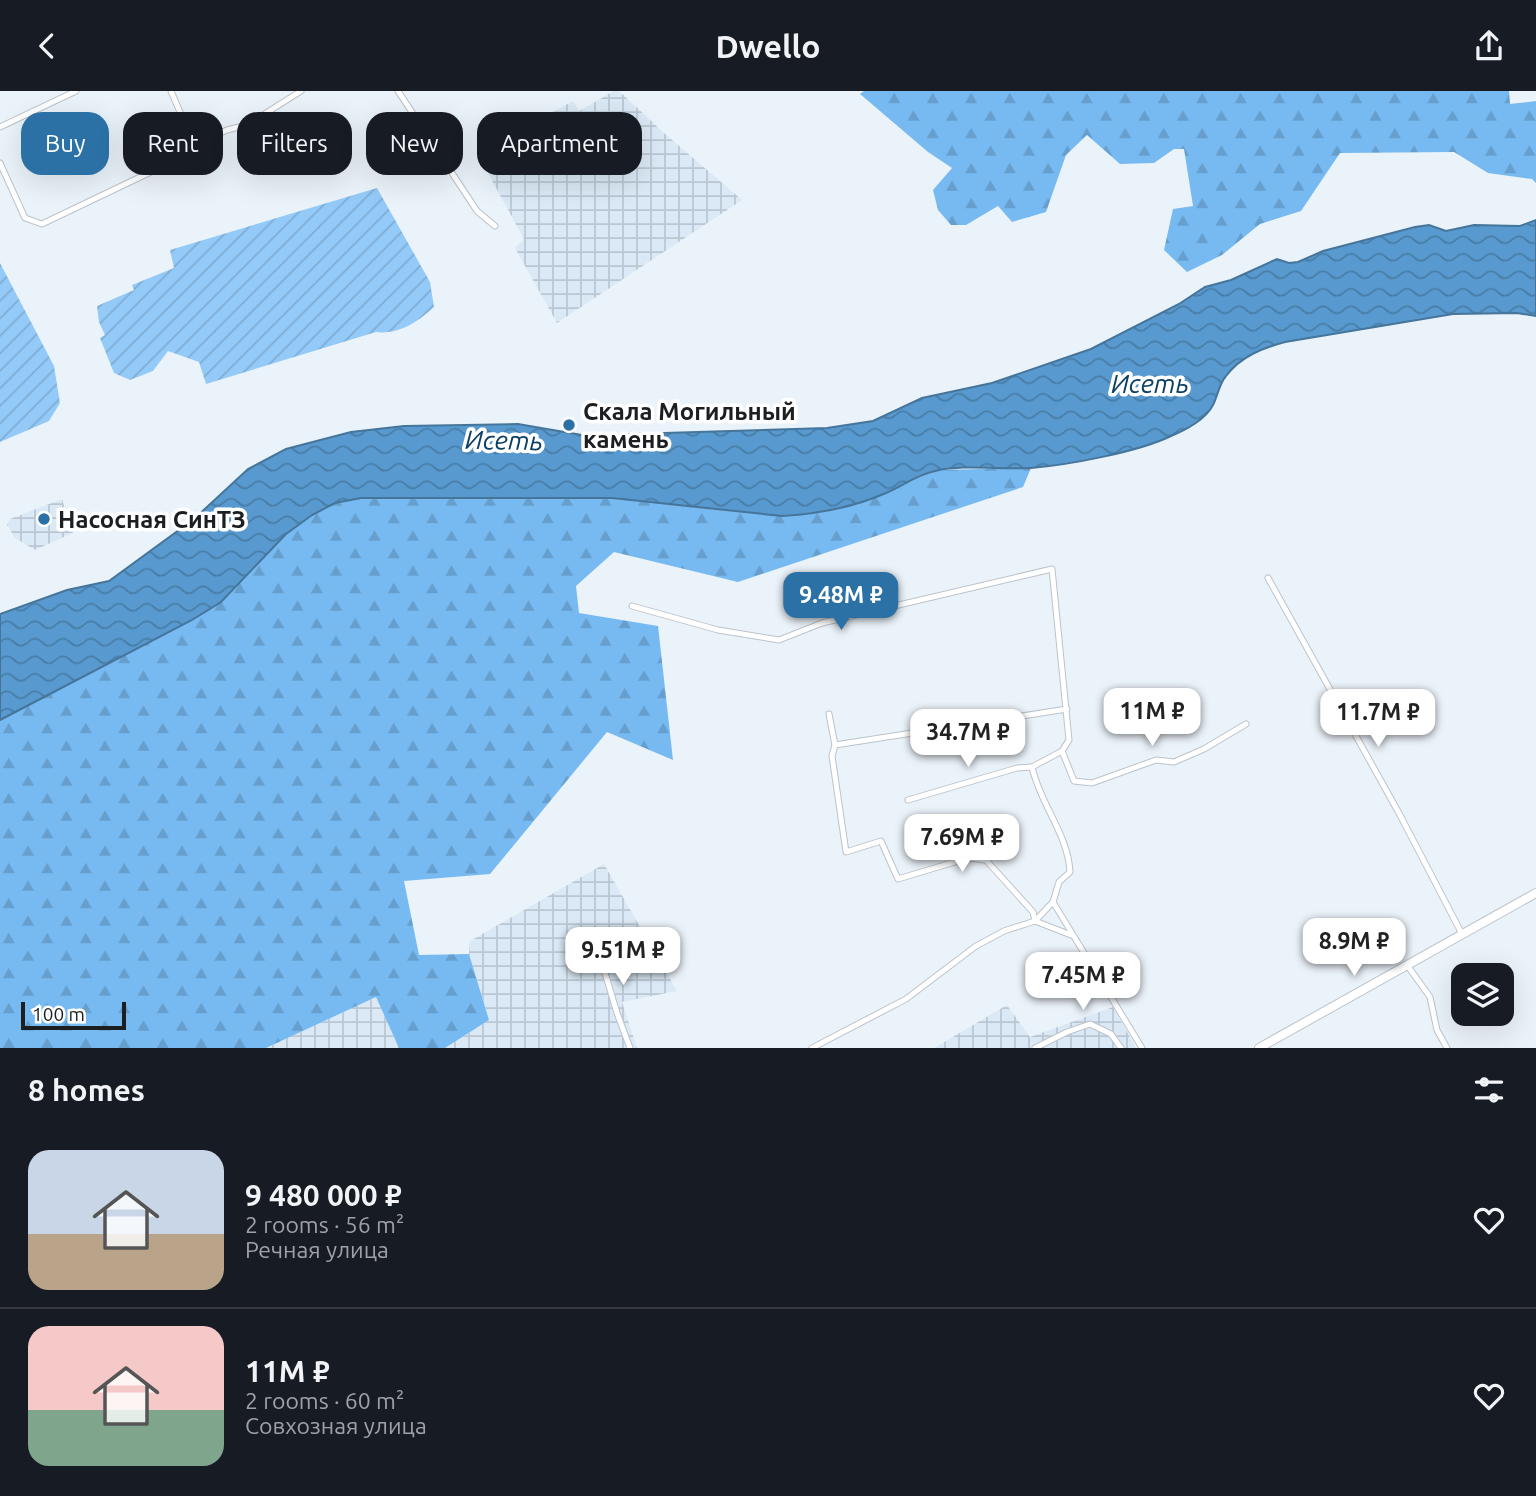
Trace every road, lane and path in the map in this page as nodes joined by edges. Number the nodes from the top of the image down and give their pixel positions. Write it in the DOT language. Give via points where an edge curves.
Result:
graph roads {
  1 [pos="76,91"];
  2 [pos="171,91"];
  3 [pos="300,91"];
  4 [pos="398,91"];
  5 [pos="180,112"];
  6 [pos="0,127"];
  7 [pos="223,132"];
  8 [pos="0,163"];
  9 [pos="144,175"];
  10 [pos="495,226"];
  11 [pos="1268,578"];
  12 [pos="632,606"];
  13 [pos="1067,709"];
  14 [pos="829,714"];
  15 [pos="1246,723"];
  16 [pos="835,745"];
  17 [pos="1062,751"];
  18 [pos="1032,767"];
  19 [pos="908,800"];
  20 [pos="1536,893"];
  21 [pos="1053,902"];
  22 [pos="1035,921"];
  23 [pos="593,933"];
  24 [pos="1462,934"];
  25 [pos="1071,935"];
  26 [pos="1407,965"];
  27 [pos="630,1048"];
  28 [pos="812,1048"];
  29 [pos="1035,1048"];
  30 [pos="1121,1048"];
  31 [pos="1142,1048"];
  32 [pos="1259,1048"];
  33 [pos="1447,1048"];
  1 -- 6 [label="street"];
  2 -- 5 [label="street"];
  3 -- 7 [label="street" via="247,125"];
  4 -- 10 [label="street" via="477,211"];
  8 -- 9 [label="street" via="24,218 42,224"];
  11 -- 24 [label="street"];
  12 -- 13 [label="street" via="718,630 779,640 822,623 1052,569"];
  13 -- 16 [label="street"];
  13 -- 17 [label="street" via="1069,740"];
  14 -- 16 [label="street"];
  15 -- 17 [label="street" via="1174,762 1156,760 1091,783 1074,781"];
  16 -- 22 [label="street" via="832,756 846,852 881,841 898,879 968,858 986,860 1033,912"];
  17 -- 18 [label="street"];
  18 -- 19 [label="street"];
  18 -- 21 [label="street" via="1069,852 1070,871 1059,882"];
  20 -- 24 [label="main road"];
  21 -- 22 [label="street"];
  21 -- 25 [label="street"];
  22 -- 25 [label="street"];
  22 -- 28 [label="street" via="976,946 906,999"];
  23 -- 27 [label="street"];
  24 -- 26 [label="main road"];
  25 -- 31 [label="street"];
  26 -- 32 [label="main road"];
  26 -- 33 [label="street" via="1430,997 1437,1030"];
  29 -- 30 [label="street" via="1090,1024 1111,1034"];
}
